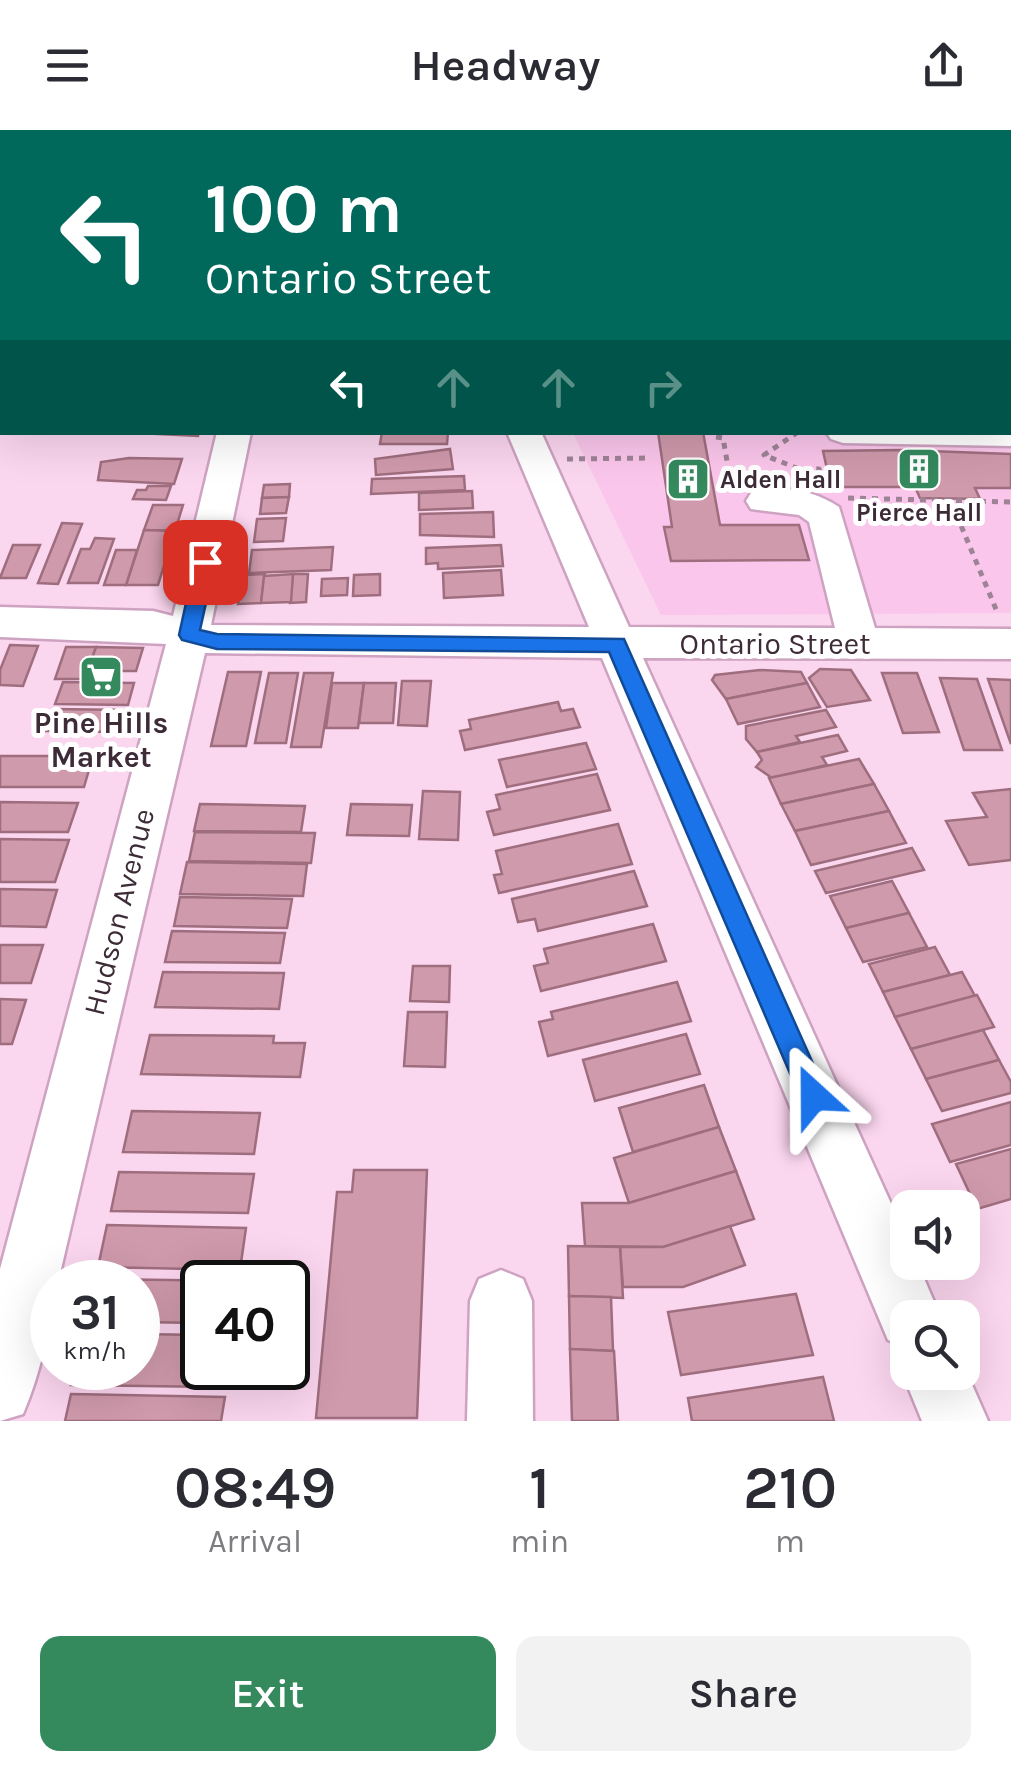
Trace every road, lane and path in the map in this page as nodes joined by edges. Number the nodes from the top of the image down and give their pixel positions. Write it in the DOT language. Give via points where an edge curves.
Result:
graph roads {
  1 [pos="233,435"];
  2 [pos="794,435"];
  3 [pos="541,446"];
  4 [pos="651,458"];
  5 [pos="823,489"];
  6 [pos="833,498"];
  7 [pos="764,500"];
  8 [pos="1011,502"];
  9 [pos="952,504"];
  10 [pos="0,622"];
  11 [pos="189,635"];
  12 [pos="616,644"];
  13 [pos="858,644"];
  14 [pos="1011,644"];
  15 [pos="902,1300"];
  16 [pos="501,1301"];
  17 [pos="942,1390"];
  18 [pos="0,1392"];
  19 [pos="500,1421"];
  20 [pos="956,1421"];
  1 -- 11 [label="street, Hudson Avenue"];
  2 -- 5 [label="path" via="764,455 819,469"];
  3 -- 4 [label="path"];
  3 -- 12 [label="street"];
  6 -- 9 [label="path"];
  7 -- 13 [label="street" via="807,503 826,516"];
  8 -- 9 [label="path"];
  9 -- 14 [label="path"];
  10 -- 11 [label="street, Ontario Street" via="152,626"];
  11 -- 12 [label="street, Ontario Street" via="217,641"];
  11 -- 18 [label="street, Hudson Avenue"];
  12 -- 13 [label="street, Ontario Street"];
  12 -- 15 [label="street"];
  13 -- 14 [label="street, Ontario Street"];
  16 -- 19 [label="street"];
  17 -- 20 [label="street"];
}
